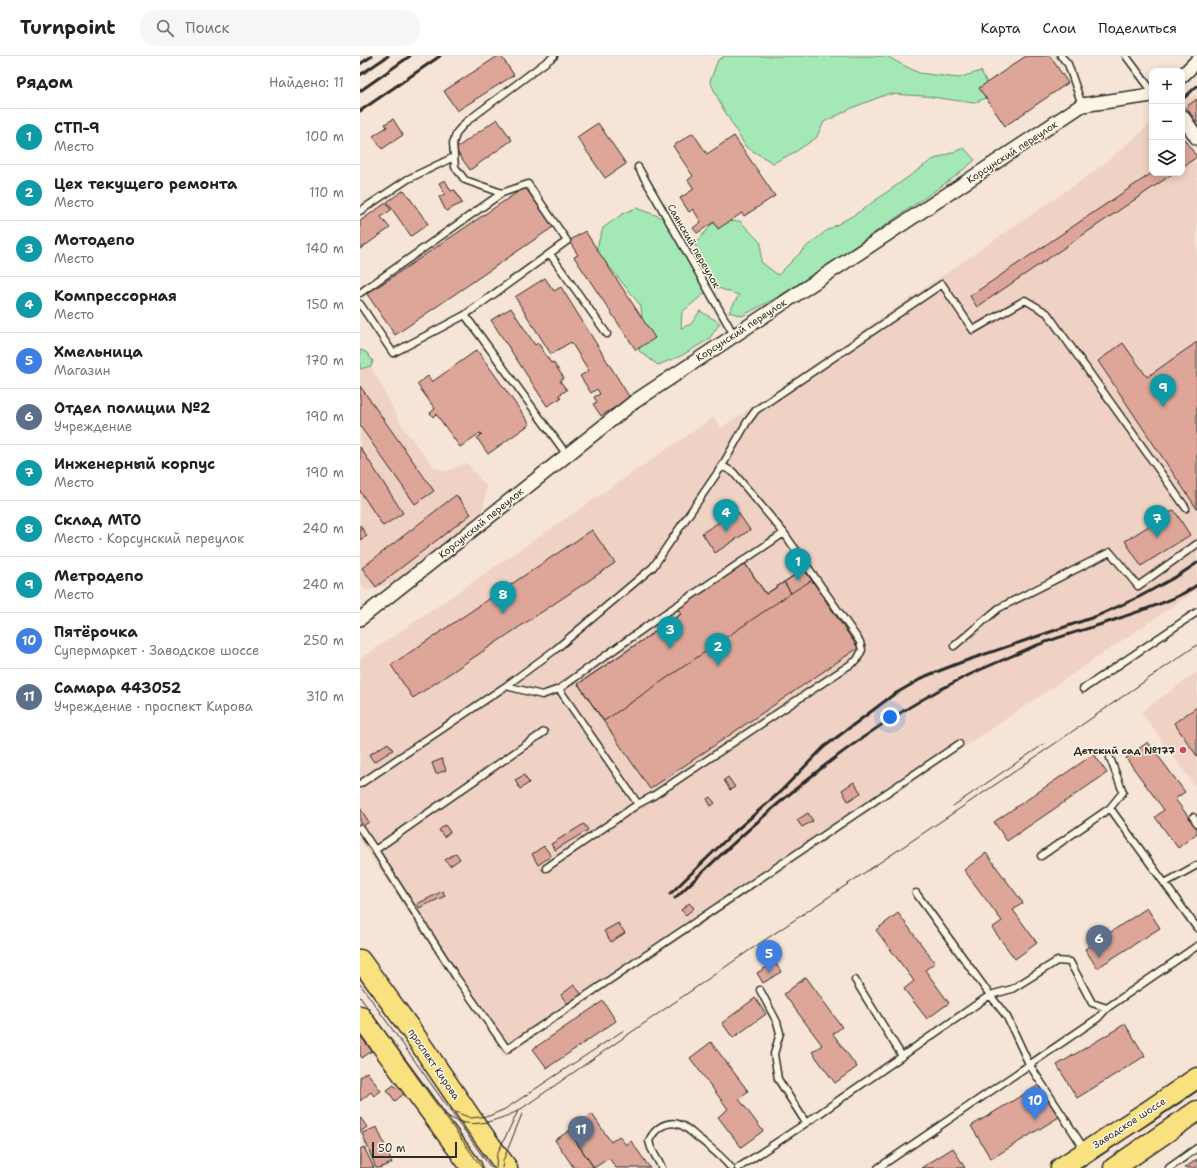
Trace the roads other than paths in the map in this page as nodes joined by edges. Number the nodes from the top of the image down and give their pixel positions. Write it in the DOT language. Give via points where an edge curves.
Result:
graph roads {
  1 [pos="554,56"];
  2 [pos="1061,56"];
  3 [pos="1126,56"];
  4 [pos="1197,61"];
  5 [pos="1185,73"];
  6 [pos="1149,87"];
  7 [pos="1149,95"];
  8 [pos="1082,105"];
  9 [pos="1185,120"];
  10 [pos="1197,138"];
  11 [pos="454,156"];
  12 [pos="638,166"];
  13 [pos="502,193"];
  14 [pos="360,211"];
  15 [pos="550,254"];
  16 [pos="360,293"];
  17 [pos="360,304"];
  18 [pos="465,315"];
  19 [pos="607,334"];
  20 [pos="734,336"];
  21 [pos="567,455"];
  22 [pos="722,466"];
  23 [pos="1186,508"];
  24 [pos="784,533"];
  25 [pos="1197,544"];
  26 [pos="1197,612"];
  27 [pos="361,614"];
  28 [pos="954,646"];
  29 [pos="506,686"];
  30 [pos="558,689"];
  31 [pos="1083,689"];
  32 [pos="544,732"];
  33 [pos="959,744"];
  34 [pos="1110,758"];
  35 [pos="360,784"];
  36 [pos="638,804"];
  37 [pos="1110,808"];
  38 [pos="1193,817"];
  39 [pos="1197,823"];
  40 [pos="360,828"];
  41 [pos="375,850"];
  42 [pos="1041,856"];
  43 [pos="1197,865"];
  44 [pos="546,868"];
  45 [pos="1165,884"];
  46 [pos="916,893"];
  47 [pos="1197,928"];
  48 [pos="1197,946"];
  49 [pos="360,960"];
  50 [pos="855,980"];
  51 [pos="760,990"];
  52 [pos="990,995"];
  53 [pos="1107,1008"];
  54 [pos="360,1016"];
  55 [pos="902,1056"];
  56 [pos="1029,1064"];
  57 [pos="1197,1078"];
  58 [pos="1197,1111"];
  59 [pos="806,1123"];
  60 [pos="1197,1148"];
  61 [pos="1086,1152"];
  62 [pos="472,1168"];
  63 [pos="507,1168"];
  64 [pos="662,1168"];
  65 [pos="731,1168"];
  66 [pos="738,1168"];
  67 [pos="878,1168"];
  68 [pos="1061,1168"];
  69 [pos="1114,1168"];
  70 [pos="1169,1168"];
  1 -- 11 [label="lane" via="456,132 453,143"];
  2 -- 8 [label="lane" via="1068,64"];
  3 -- 6 [label="lane"];
  4 -- 5 [label="street"];
  7 -- 8 [label="street, Корсунский переулок"];
  8 -- 20 [label="street, Корсунский переулок"];
  9 -- 10 [label="street"];
  11 -- 13 [label="lane" via="455,167 465,180"];
  11 -- 14 [label="lane" via="408,179"];
  12 -- 20 [label="lane, Саянский переулок"];
  13 -- 15 [label="lane" via="528,184 567,241"];
  13 -- 16 [label="lane"];
  15 -- 18 [label="lane"];
  15 -- 19 [label="lane"];
  17 -- 18 [label="lane" via="393,353"];
  18 -- 21 [label="lane"];
  20 -- 21 [label="street, Корсунский переулок" via="634,402"];
  21 -- 27 [label="street, Корсунский переулок"];
  22 -- 23 [label="lane" via="756,410 942,284 973,330 1025,300 1047,313"];
  22 -- 24 [label="lane" via="733,472"];
  22 -- 29 [label="lane" via="653,567 556,649"];
  24 -- 30 [label="lane"];
  24 -- 36 [label="lane" via="860,642 862,650 857,660"];
  25 -- 28 [label="lane" via="1138,586 1110,552 999,608"];
  26 -- 31 [label="lane"];
  29 -- 30 [label="lane" via="542,696"];
  29 -- 35 [label="lane"];
  30 -- 36 [label="lane"];
  32 -- 41 [label="lane"];
  33 -- 41 [label="lane" via="507,1049 456,977"];
  34 -- 37 [label="lane" via="1123,792"];
  36 -- 44 [label="lane"];
  37 -- 42 [label="lane"];
  37 -- 45 [label="lane"];
  38 -- 39 [label="lane"];
  40 -- 41 [label="lane"];
  43 -- 45 [label="lane"];
  45 -- 47 [label="lane"];
  46 -- 52 [label="lane"];
  48 -- 53 [label="lane"];
  49 -- 63 [label="main road, проспект Кирова"];
  50 -- 55 [label="lane"];
  51 -- 59 [label="lane" via="780,1033 774,1054 778,1079"];
  52 -- 53 [label="lane" via="1012,989 1057,961 1070,962 1092,1003"];
  52 -- 55 [label="lane"];
  52 -- 56 [label="lane" via="1007,1017"];
  53 -- 56 [label="lane" via="1098,1018"];
  54 -- 62 [label="main road"];
  55 -- 59 [label="lane"];
  56 -- 61 [label="lane"];
  56 -- 67 [label="lane"];
  57 -- 61 [label="main road, Заводское шоссе"];
  58 -- 69 [label="main road"];
  59 -- 66 [label="lane"];
  60 -- 70 [label="lane"];
  61 -- 68 [label="main road, Заводское шоссе"];
  64 -- 65 [label="lane" via="649,1141 656,1129 666,1124 682,1125 715,1150"];
}
